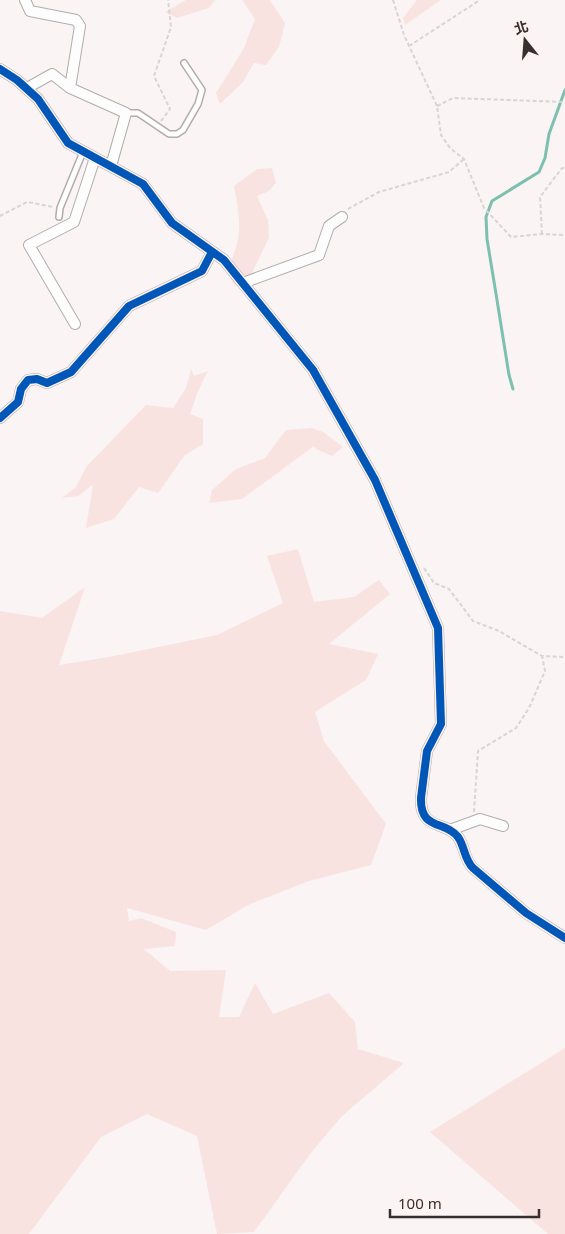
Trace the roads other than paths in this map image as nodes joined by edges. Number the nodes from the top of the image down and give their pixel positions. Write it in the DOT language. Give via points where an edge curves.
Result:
graph roads {
  1 [pos="25,0"];
  2 [pos="184,63"];
  3 [pos="0,69"];
  4 [pos="27,88"];
  5 [pos="70,88"];
  6 [pos="126,113"];
  7 [pos="83,152"];
  8 [pos="95,158"];
  9 [pos="111,166"];
  10 [pos="59,217"];
  11 [pos="342,217"];
  12 [pos="212,252"];
  13 [pos="243,283"];
  14 [pos="75,324"];
  15 [pos="0,418"];
  16 [pos="503,826"];
  17 [pos="450,830"];
  18 [pos="565,938"];
  1 -- 5 [label="street" via="30,11 76,20 80,26"];
  2 -- 6 [label="lane" via="202,90 183,130 170,134 138,113"];
  3 -- 4 [label="street"];
  4 -- 5 [label="street" via="52,74"];
  4 -- 7 [label="street" via="63,138"];
  5 -- 6 [label="street"];
  6 -- 9 [label="street"];
  7 -- 8 [label="street"];
  7 -- 10 [label="lane"];
  8 -- 9 [label="street"];
  8 -- 14 [label="street" via="74,222 29,245"];
  9 -- 12 [label="street" via="143,184 172,223"];
  11 -- 13 [label="street" via="329,226 319,255"];
  12 -- 13 [label="street" via="224,260"];
  12 -- 15 [label="street" via="202,271 130,306 71,372 48,384 37,379 28,380 21,389 18,402"];
  13 -- 17 [label="street" via="313,370 376,480 438,628 441,724 427,751 420,805 431,823"];
  16 -- 17 [label="street" via="480,819"];
  17 -- 18 [label="street" via="458,837 467,862 473,868 526,914"];
}
